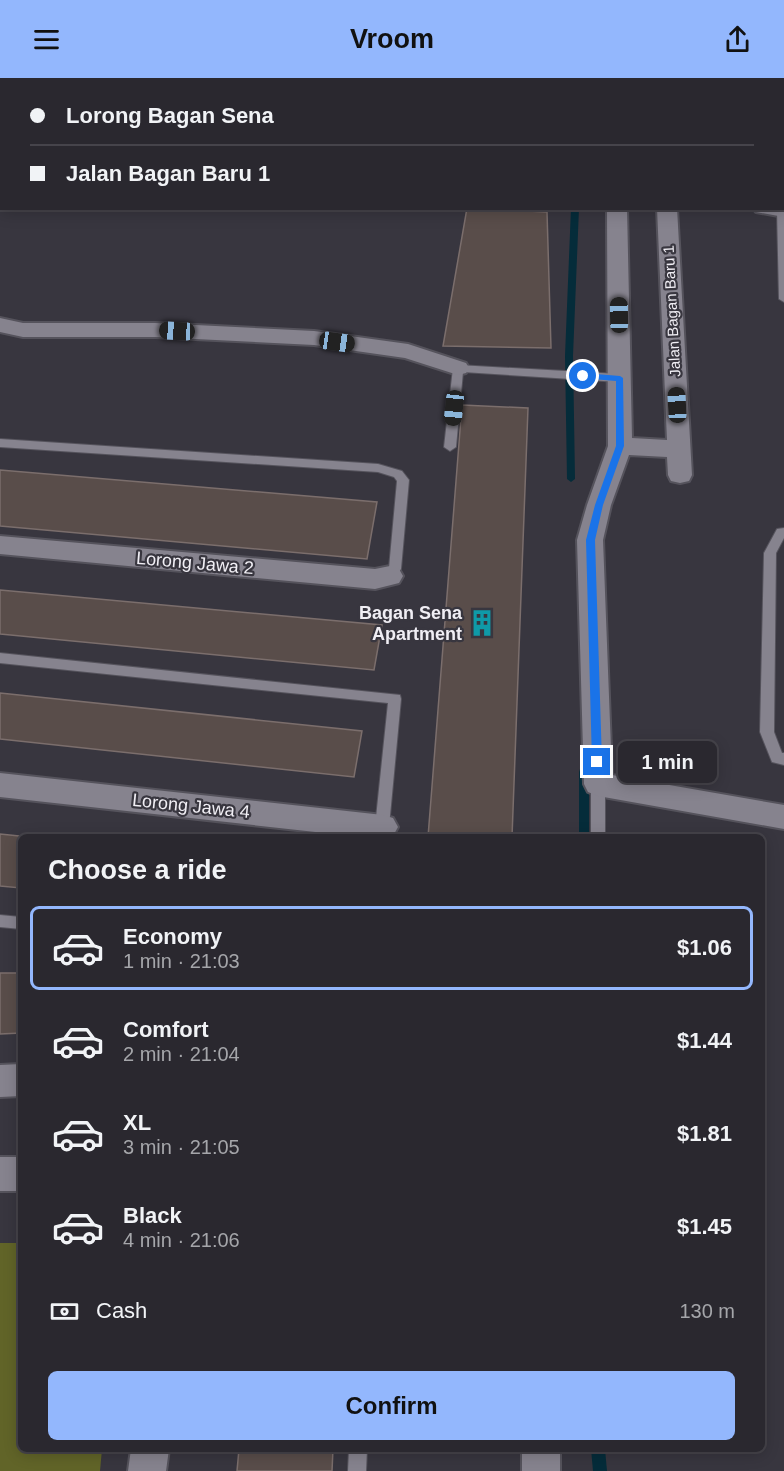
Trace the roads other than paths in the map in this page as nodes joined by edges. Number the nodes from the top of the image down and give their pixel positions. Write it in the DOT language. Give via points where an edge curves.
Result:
graph roads {
  1 [pos="617,210"];
  2 [pos="667,210"];
  3 [pos="776,210"];
  4 [pos="784,299"];
  5 [pos="0,325"];
  6 [pos="458,368"];
  7 [pos="620,378"];
  8 [pos="0,443"];
  9 [pos="620,446"];
  10 [pos="450,447"];
  11 [pos="679,449"];
  12 [pos="680,476"];
  13 [pos="784,532"];
  14 [pos="0,545"];
  15 [pos="390,576"];
  16 [pos="0,658"];
  17 [pos="784,759"];
  18 [pos="598,784"];
  19 [pos="0,785"];
  20 [pos="784,817"];
  21 [pos="382,832"];
  22 [pos="598,834"];
  23 [pos="0,921"];
  24 [pos="18,923"];
  25 [pos="18,1080"];
  26 [pos="0,1081"];
  27 [pos="0,1174"];
  28 [pos="18,1174"];
  29 [pos="150,1452"];
  30 [pos="358,1452"];
  31 [pos="541,1452"];
  32 [pos="147,1471"];
  33 [pos="357,1471"];
  34 [pos="541,1471"];
  1 -- 7 [label="street"];
  2 -- 11 [label="street, Jalan Bagan Baru 1"];
  3 -- 4 [label="lane"];
  5 -- 6 [label="street" via="23,330 155,330 314,338 408,351"];
  6 -- 7 [label="lane"];
  6 -- 10 [label="lane"];
  7 -- 9 [label="street"];
  8 -- 15 [label="lane" via="378,468 398,474 403,480 395,569"];
  9 -- 11 [label="street"];
  9 -- 18 [label="street" via="590,540"];
  11 -- 12 [label="street, Jalan Bagan Baru 1"];
  13 -- 17 [label="lane" via="770,554 767,732 777,758"];
  14 -- 15 [label="street, Lorong Jawa 2" via="375,579"];
  16 -- 21 [label="lane" via="395,699"];
  18 -- 20 [label="street"];
  18 -- 22 [label="lane"];
  19 -- 21 [label="street, Lorong Jawa 4"];
  23 -- 24 [label="lane"];
  25 -- 26 [label="street"];
  27 -- 28 [label="street"];
  29 -- 32 [label="street"];
  30 -- 33 [label="lane"];
  31 -- 34 [label="street"];
}
